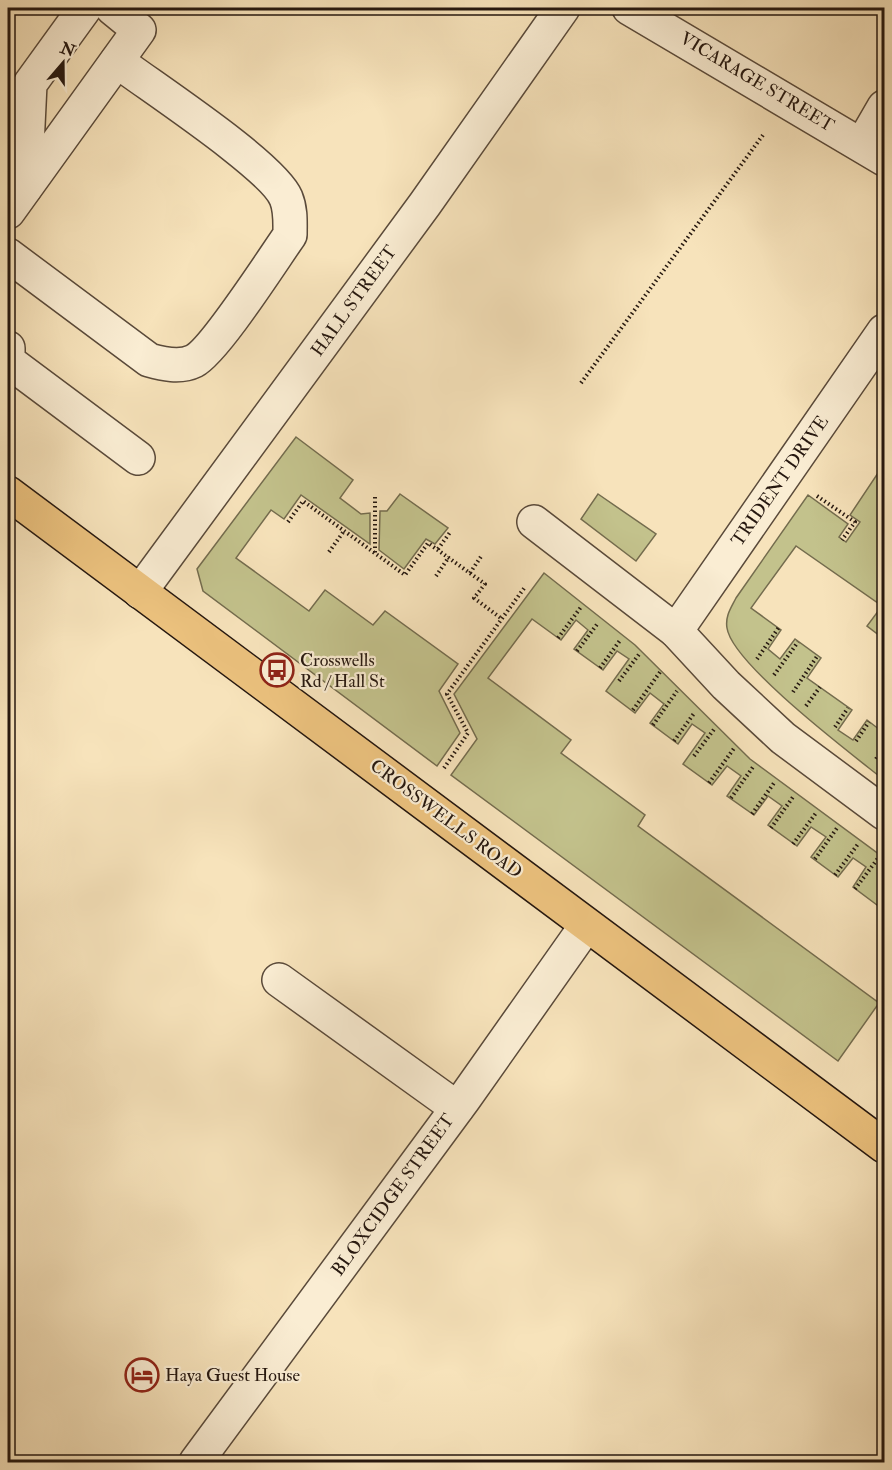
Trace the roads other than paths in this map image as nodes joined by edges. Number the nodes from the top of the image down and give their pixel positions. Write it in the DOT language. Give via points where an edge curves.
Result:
graph roads {
  1 [pos="85,8"];
  2 [pos="112,8"];
  3 [pos="563,8"];
  4 [pos="629,8"];
  5 [pos="117,61"];
  6 [pos="885,107"];
  7 [pos="874,152"];
  8 [pos="13,191"];
  9 [pos="8,255"];
  10 [pos="885,331"];
  11 [pos="8,348"];
  12 [pos="138,458"];
  13 [pos="8,493"];
  14 [pos="534,522"];
  15 [pos="140,592"];
  16 [pos="676,630"];
  17 [pos="885,813"];
  18 [pos="586,926"];
  19 [pos="279,980"];
  20 [pos="457,1108"];
  21 [pos="885,1146"];
  22 [pos="196,1462"];
  1 -- 8 [label="street" via="30,84"];
  2 -- 5 [label="street" via="139,30"];
  3 -- 15 [label="street, HALL STREET" via="425,204"];
  4 -- 7 [label="street, VICARAGE STREET"];
  5 -- 8 [label="street"];
  5 -- 9 [label="street" via="262,169 286,196 290,235 207,352 183,364 149,360"];
  6 -- 7 [label="street"];
  10 -- 16 [label="street, TRIDENT DRIVE"];
  11 -- 12 [label="street" via="8,361"];
  13 -- 15 [label="main road, CROSSWELLS ROAD"];
  14 -- 16 [label="street"];
  15 -- 18 [label="main road, CROSSWELLS ROAD"];
  16 -- 17 [label="street" via="726,685 783,738"];
  18 -- 20 [label="street, BLOXCIDGE STREET"];
  18 -- 21 [label="main road, CROSSWELLS ROAD"];
  19 -- 20 [label="street"];
  20 -- 22 [label="street, BLOXCIDGE STREET"];
}
